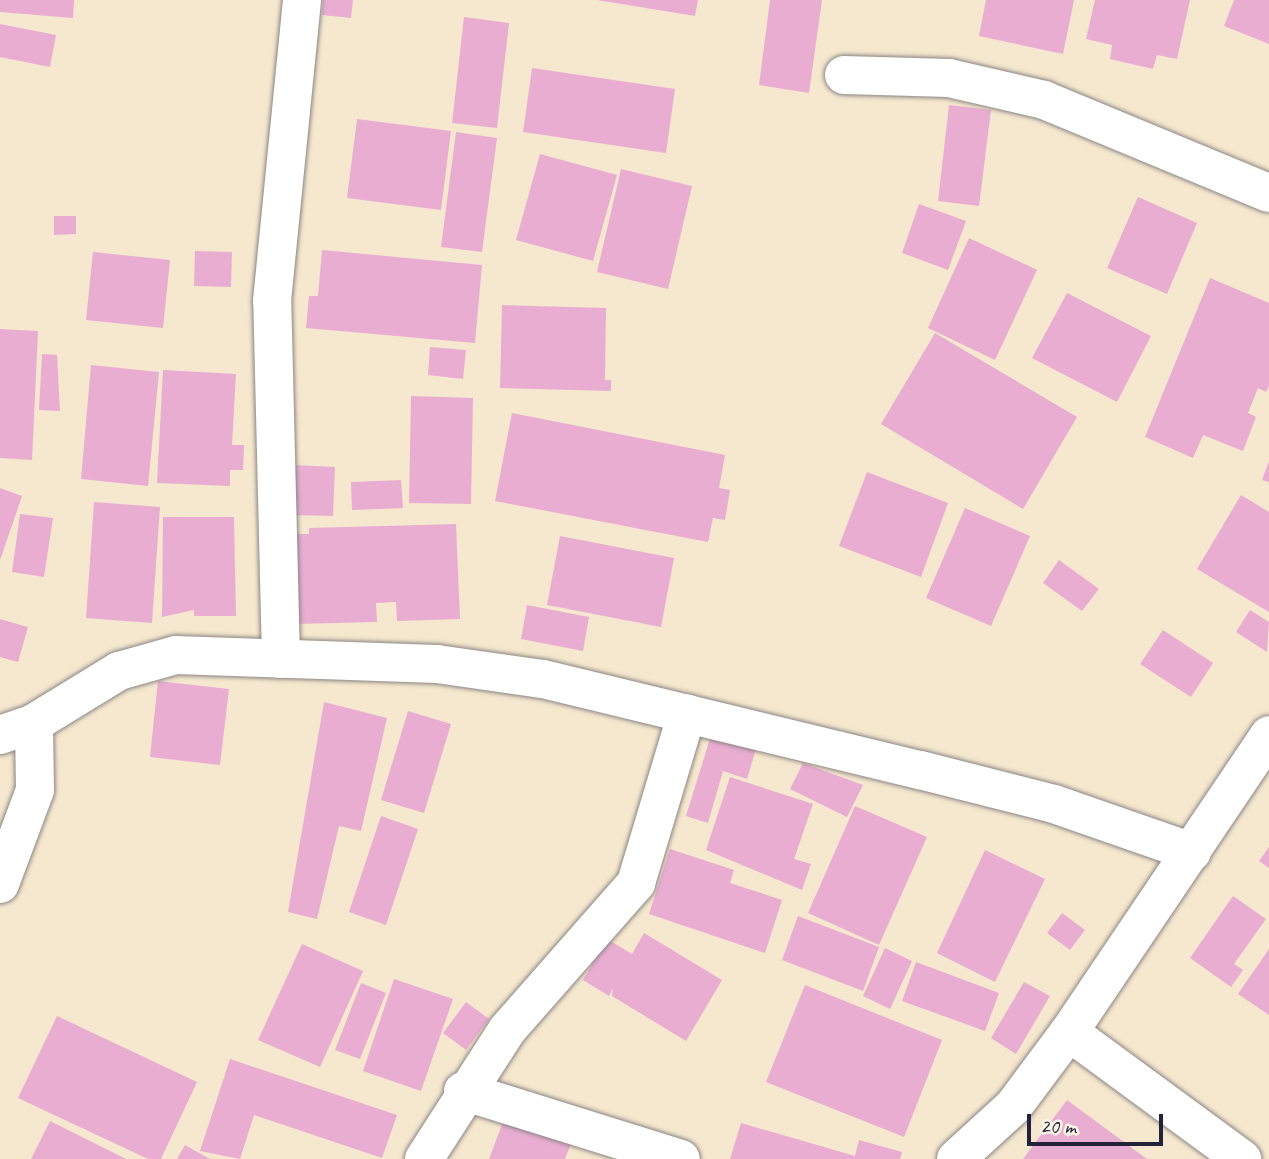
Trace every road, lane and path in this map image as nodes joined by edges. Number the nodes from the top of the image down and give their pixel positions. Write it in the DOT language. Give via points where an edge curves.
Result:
graph roads {
  1 [pos="302,0"];
  2 [pos="844,75"];
  3 [pos="1269,192"];
  4 [pos="281,659"];
  5 [pos="687,713"];
  6 [pos="17,729"];
  7 [pos="1269,736"];
  8 [pos="1192,852"];
  9 [pos="0,884"];
  10 [pos="1069,1031"];
  11 [pos="463,1091"];
  12 [pos="424,1159"];
  13 [pos="681,1159"];
  14 [pos="956,1159"];
  15 [pos="1242,1159"];
  1 -- 4 [label="street" via="272,301"];
  2 -- 3 [label="street" via="949,78 1044,100"];
  4 -- 5 [label="street" via="437,664 543,679"];
  4 -- 6 [label="street" via="176,655 119,671"];
  5 -- 8 [label="street" via="1054,804"];
  5 -- 11 [label="street" via="636,883 507,1030"];
  6 -- 9 [label="street" via="36,790"];
  7 -- 8 [label="street"];
  8 -- 10 [label="street"];
  10 -- 14 [label="street" via="1013,1107"];
  10 -- 15 [label="street"];
  11 -- 12 [label="street"];
  11 -- 13 [label="street"];
}
